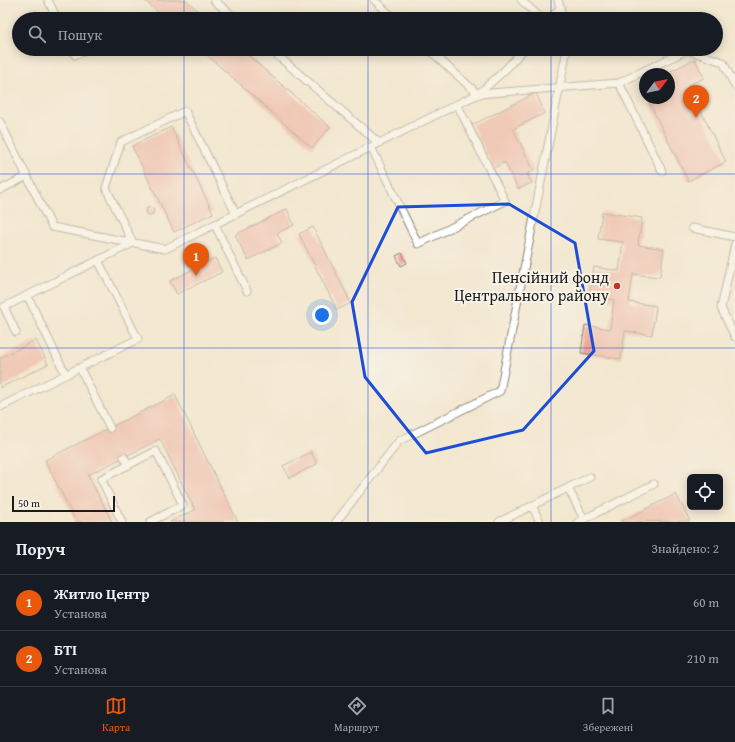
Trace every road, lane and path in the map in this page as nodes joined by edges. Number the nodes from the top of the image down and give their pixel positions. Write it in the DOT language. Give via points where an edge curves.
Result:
graph roads {
  1 [pos="48,0"];
  2 [pos="214,0"];
  3 [pos="374,0"];
  4 [pos="521,0"];
  5 [pos="558,0"];
  6 [pos="561,7"];
  7 [pos="54,12"];
  8 [pos="228,12"];
  9 [pos="387,12"];
  10 [pos="534,12"];
  11 [pos="556,12"];
  12 [pos="562,12"];
  13 [pos="278,56"];
  14 [pos="436,56"];
  15 [pos="518,56"];
  16 [pos="566,56"];
  17 [pos="675,56"];
  18 [pos="705,56"];
  19 [pos="619,83"];
  20 [pos="735,86"];
  21 [pos="559,88"];
  22 [pos="478,94"];
  23 [pos="457,104"];
  24 [pos="0,122"];
  25 [pos="379,143"];
  26 [pos="371,147"];
  27 [pos="662,171"];
  28 [pos="27,176"];
  29 [pos="0,190"];
  30 [pos="236,214"];
  31 [pos="215,225"];
  32 [pos="692,228"];
  33 [pos="735,237"];
  34 [pos="133,243"];
  35 [pos="735,244"];
  36 [pos="98,260"];
  37 [pos="247,291"];
  38 [pos="27,296"];
  39 [pos="16,332"];
  40 [pos="735,337"];
  41 [pos="80,368"];
  42 [pos="66,374"];
  43 [pos="0,407"];
  44 [pos="110,428"];
  45 [pos="124,457"];
  46 [pos="129,465"];
  47 [pos="590,477"];
  48 [pos="654,484"];
  49 [pos="568,488"];
  50 [pos="532,506"];
  51 [pos="581,521"];
  52 [pos="122,522"];
  53 [pos="150,522"];
  54 [pos="336,522"];
  55 [pos="499,522"];
  56 [pos="540,522"];
  1 -- 7 [label="lane"];
  2 -- 8 [label="lane"];
  3 -- 9 [label="lane"];
  4 -- 10 [label="lane"];
  5 -- 6 [label="lane"];
  6 -- 11 [label="lane"];
  6 -- 12 [label="lane"];
  13 -- 25 [label="lane"];
  14 -- 22 [label="lane"];
  15 -- 22 [label="lane"];
  16 -- 21 [label="lane"];
  17 -- 19 [label="lane"];
  18 -- 20 [label="lane" via="723,62"];
  19 -- 21 [label="lane"];
  19 -- 27 [label="lane"];
  21 -- 22 [label="lane"];
  21 -- 54 [label="lane" via="500,392 400,441"];
  22 -- 23 [label="lane"];
  23 -- 25 [label="lane"];
  23 -- 26 [label="lane" via="505,202 418,244"];
  24 -- 28 [label="lane"];
  25 -- 26 [label="lane"];
  26 -- 30 [label="lane"];
  28 -- 29 [label="lane"];
  28 -- 34 [label="lane" via="52,226"];
  30 -- 31 [label="lane"];
  30 -- 34 [label="lane" via="185,111 121,142 106,188"];
  31 -- 34 [label="lane" via="165,250"];
  31 -- 37 [label="lane"];
  32 -- 33 [label="lane"];
  34 -- 36 [label="lane"];
  35 -- 40 [label="lane" via="721,308"];
  36 -- 38 [label="lane"];
  36 -- 41 [label="lane" via="138,339"];
  38 -- 39 [label="lane" via="4,307"];
  38 -- 42 [label="lane"];
  41 -- 42 [label="lane"];
  41 -- 44 [label="lane"];
  42 -- 43 [label="lane"];
  45 -- 46 [label="lane"];
  46 -- 52 [label="lane" via="101,479"];
  46 -- 53 [label="lane" via="156,452 183,505"];
  47 -- 49 [label="lane"];
  48 -- 51 [label="lane"];
  49 -- 50 [label="lane"];
  49 -- 51 [label="lane"];
  50 -- 55 [label="lane"];
  50 -- 56 [label="lane"];
}
